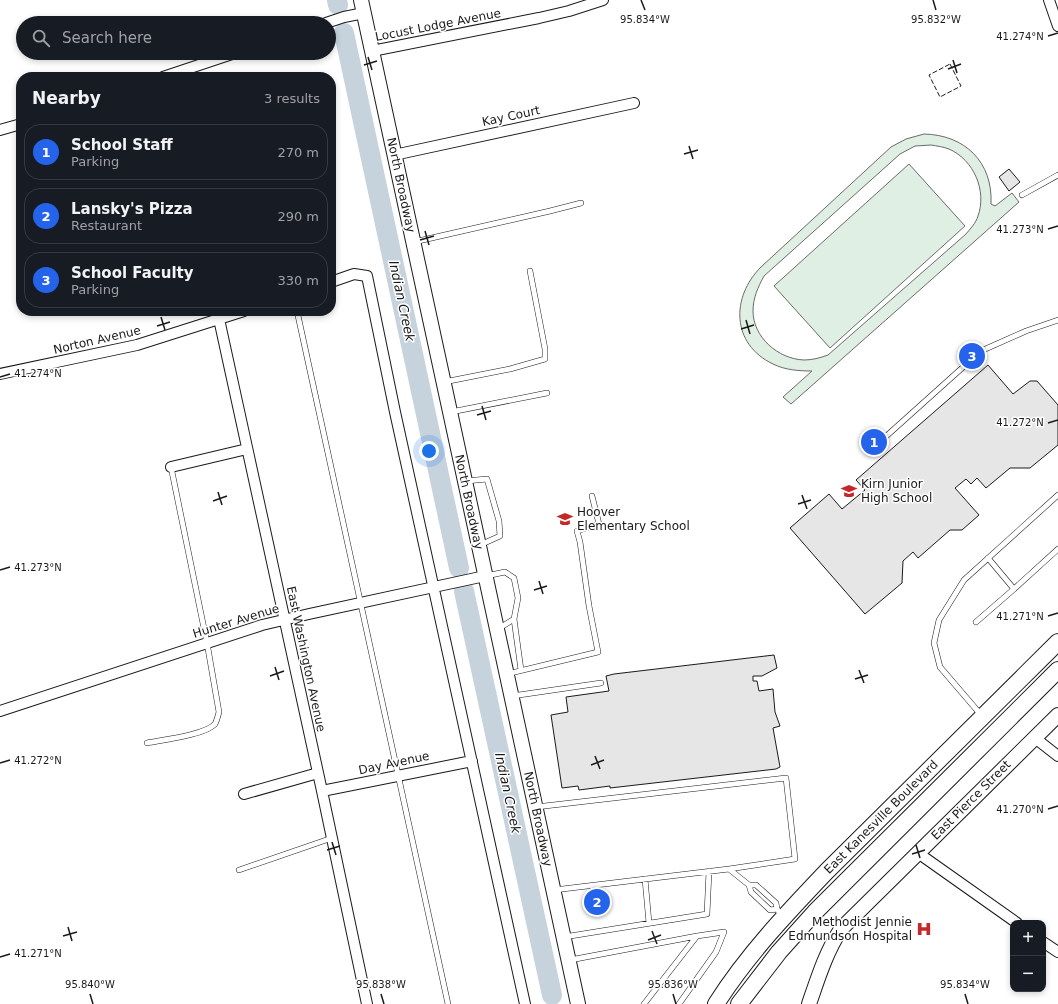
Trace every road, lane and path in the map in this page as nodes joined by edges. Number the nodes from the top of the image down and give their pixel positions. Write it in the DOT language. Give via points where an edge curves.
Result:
graph roads {
  1 [pos="603,0"];
  2 [pos="1049,0"];
  3 [pos="362,7"];
  4 [pos="336,20"];
  5 [pos="1057,23"];
  6 [pos="372,51"];
  7 [pos="214,60"];
  8 [pos="178,72"];
  9 [pos="634,103"];
  10 [pos="16,125"];
  11 [pos="0,130"];
  12 [pos="394,155"];
  13 [pos="1058,175"];
  14 [pos="1022,194"];
  15 [pos="581,203"];
  16 [pos="413,242"];
  17 [pos="530,271"];
  18 [pos="336,280"];
  19 [pos="230,316"];
  20 [pos="298,316"];
  21 [pos="219,320"];
  22 [pos="1058,320"];
  23 [pos="0,374"];
  24 [pos="443,382"];
  25 [pos="546,393"];
  26 [pos="450,412"];
  27 [pos="873,448"];
  28 [pos="247,449"];
  29 [pos="171,467"];
  30 [pos="465,481"];
  31 [pos="1058,495"];
  32 [pos="592,496"];
  33 [pos="479,546"];
  34 [pos="1058,549"];
  35 [pos="988,558"];
  36 [pos="485,576"];
  37 [pos="434,588"];
  38 [pos="1014,588"];
  39 [pos="360,603"];
  40 [pos="514,619"];
  41 [pos="285,620"];
  42 [pos="976,622"];
  43 [pos="497,629"];
  44 [pos="1058,642"];
  45 [pos="207,643"];
  46 [pos="521,670"];
  47 [pos="1058,670"];
  48 [pos="506,674"];
  49 [pos="601,683"];
  50 [pos="511,696"];
  51 [pos="0,711"];
  52 [pos="1058,715"];
  53 [pos="982,717"];
  54 [pos="1034,738"];
  55 [pos="147,743"];
  56 [pos="1058,756"];
  57 [pos="472,761"];
  58 [pos="318,773"];
  59 [pos="398,776"];
  60 [pos="322,791"];
  61 [pos="244,794"];
  62 [pos="535,807"];
  63 [pos="332,838"];
  64 [pos="918,853"];
  65 [pos="729,869"];
  66 [pos="239,870"];
  67 [pos="709,871"];
  68 [pos="645,879"];
  69 [pos="749,885"];
  70 [pos="553,890"];
  71 [pos="781,913"];
  72 [pos="1013,920"];
  73 [pos="649,924"];
  74 [pos="696,936"];
  75 [pos="563,937"];
  76 [pos="1046,944"];
  77 [pos="1058,952"];
  78 [pos="568,960"];
  79 [pos="367,1004"];
  80 [pos="448,1004"];
  81 [pos="526,1004"];
  82 [pos="578,1004"];
  83 [pos="644,1004"];
  84 [pos="679,1004"];
  85 [pos="716,1004"];
  86 [pos="739,1004"];
  87 [pos="809,1004"];
  1 -- 6 [label="street, Locust Lodge Avenue" via="539,18"];
  2 -- 5 [label="street"];
  3 -- 4 [label="street"];
  3 -- 6 [label="main road, North Broadway"];
  6 -- 12 [label="main road, North Broadway"];
  7 -- 8 [label="street"];
  9 -- 12 [label="street, Kay Court"];
  10 -- 11 [label="street"];
  12 -- 16 [label="main road, North Broadway"];
  13 -- 14 [label="lane"];
  15 -- 16 [label="lane"];
  16 -- 24 [label="main road, North Broadway"];
  17 -- 24 [label="lane" via="545,359"];
  18 -- 37 [label="street" via="354,274 367,276"];
  19 -- 21 [label="street, Norton Avenue"];
  20 -- 39 [label="lane"];
  21 -- 23 [label="street, Norton Avenue" via="137,346"];
  21 -- 28 [label="street, East Washington Avenue"];
  22 -- 27 [label="lane" via="1026,330 981,351"];
  24 -- 26 [label="main road, North Broadway"];
  25 -- 26 [label="lane"];
  26 -- 30 [label="main road, North Broadway"];
  28 -- 29 [label="street"];
  28 -- 41 [label="street, East Washington Avenue"];
  29 -- 45 [label="lane"];
  30 -- 33 [label="main road, North Broadway"];
  30 -- 33 [label="lane" via="487,479 499,521 500,536"];
  31 -- 35 [label="lane"];
  32 -- 46 [label="lane" via="599,524 577,531 598,652"];
  33 -- 36 [label="main road, North Broadway"];
  34 -- 38 [label="lane"];
  35 -- 38 [label="lane"];
  35 -- 53 [label="lane" via="964,580 939,620 934,643 940,667"];
  36 -- 37 [label="street, Hunter Avenue"];
  36 -- 40 [label="lane" via="505,572 514,578 518,598"];
  36 -- 43 [label="main road, North Broadway"];
  37 -- 39 [label="street, Hunter Avenue"];
  37 -- 57 [label="street"];
  38 -- 42 [label="lane"];
  39 -- 41 [label="street, Hunter Avenue"];
  39 -- 59 [label="lane"];
  40 -- 43 [label="lane"];
  40 -- 46 [label="lane"];
  41 -- 45 [label="street, Hunter Avenue"];
  41 -- 58 [label="street, East Washington Avenue"];
  43 -- 48 [label="main road, North Broadway"];
  44 -- 53 [label="main road, East Kanesville Boulevard"];
  45 -- 51 [label="street, Hunter Avenue"];
  45 -- 55 [label="lane" via="219,712 214,724 198,733"];
  46 -- 48 [label="lane"];
  47 -- 86 [label="main road, East Kanesville Boulevard" via="815,912"];
  48 -- 50 [label="main road, North Broadway"];
  49 -- 50 [label="lane"];
  50 -- 62 [label="main road, North Broadway"];
  52 -- 54 [label="main road, East Pierce Street"];
  53 -- 71 [label="main road, East Kanesville Boulevard" via="827,871"];
  54 -- 56 [label="street"];
  54 -- 64 [label="main road, East Pierce Street"];
  57 -- 59 [label="street, Day Avenue"];
  57 -- 81 [label="street"];
  58 -- 60 [label="street, East Washington Avenue"];
  58 -- 61 [label="street"];
  59 -- 60 [label="street, Day Avenue"];
  59 -- 80 [label="lane"];
  60 -- 63 [label="street, East Washington Avenue"];
  62 -- 65 [label="lane" via="786,778 794,859"];
  62 -- 70 [label="main road, North Broadway"];
  63 -- 66 [label="lane"];
  63 -- 79 [label="street, East Washington Avenue"];
  64 -- 72 [label="street"];
  64 -- 87 [label="main road, East Pierce Street" via="841,929 823,962"];
  65 -- 67 [label="lane"];
  65 -- 69 [label="lane"];
  67 -- 68 [label="lane"];
  67 -- 73 [label="lane" via="707,914"];
  68 -- 70 [label="lane"];
  68 -- 73 [label="lane"];
  69 -- 71 [label="lane" via="751,892 770,910"];
  69 -- 71 [label="lane" via="756,885 776,903"];
  70 -- 75 [label="main road, North Broadway"];
  71 -- 85 [label="main road, East Kanesville Boulevard"];
  73 -- 75 [label="lane"];
  74 -- 78 [label="lane"];
  74 -- 83 [label="lane"];
  74 -- 84 [label="lane" via="724,932 716,952"];
  75 -- 78 [label="main road, North Broadway"];
  76 -- 77 [label="street"];
  78 -- 82 [label="main road, North Broadway"];
}
